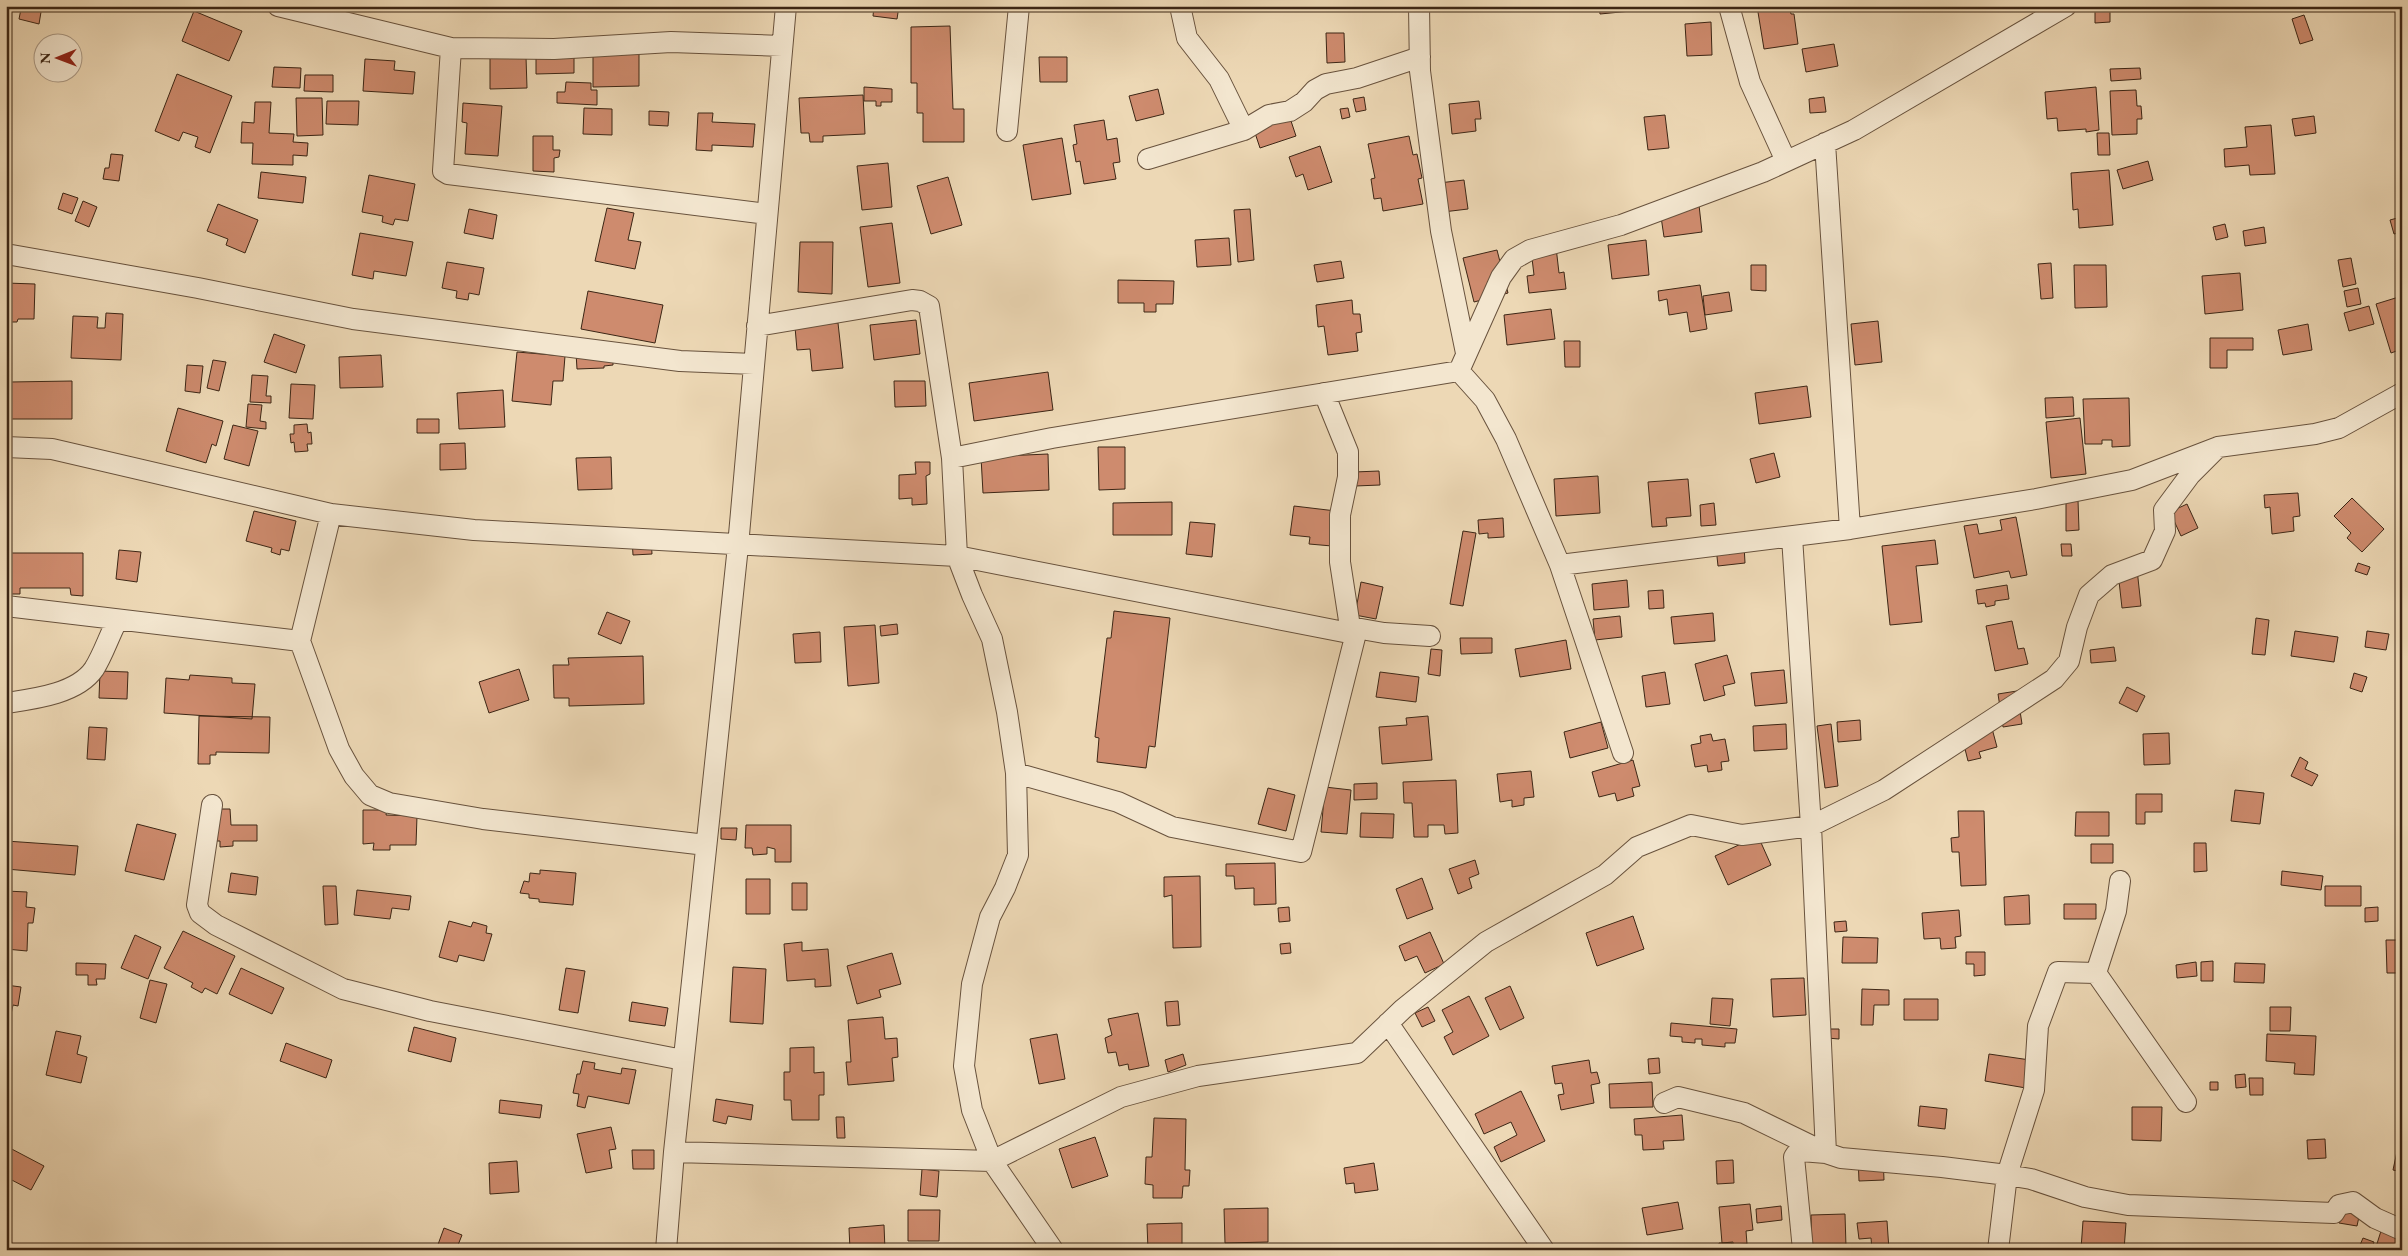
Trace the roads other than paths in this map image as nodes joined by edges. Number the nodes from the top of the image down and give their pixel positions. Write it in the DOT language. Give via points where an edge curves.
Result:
graph roads {
  1 [pos="278,6"];
  2 [pos="786,6"];
  3 [pos="1019,6"];
  4 [pos="1180,6"];
  5 [pos="1419,6"];
  6 [pos="1729,6"];
  7 [pos="2066,6"];
  8 [pos="782,46"];
  9 [pos="451,48"];
  10 [pos="1420,57"];
  11 [pos="1244,130"];
  12 [pos="1007,131"];
  13 [pos="1825,143"];
  14 [pos="1148,159"];
  15 [pos="1786,161"];
  16 [pos="767,214"];
  17 [pos="6,254"];
  18 [pos="757,326"];
  19 [pos="1463,362"];
  20 [pos="754,364"];
  21 [pos="1324,393"];
  22 [pos="2402,393"];
  23 [pos="6,446"];
  24 [pos="2218,447"];
  25 [pos="952,458"];
  26 [pos="331,514"];
  27 [pos="1850,529"];
  28 [pos="1792,536"];
  29 [pos="738,546"];
  30 [pos="957,556"];
  31 [pos="1560,565"];
  32 [pos="6,606"];
  33 [pos="117,620"];
  34 [pos="1430,636"];
  35 [pos="300,641"];
  36 [pos="6,703"];
  37 [pos="1623,753"];
  38 [pos="1016,773"];
  39 [pos="212,805"];
  40 [pos="1811,826"];
  41 [pos="706,846"];
  42 [pos="2120,881"];
  43 [pos="2096,973"];
  44 [pos="1388,1023"];
  45 [pos="683,1060"];
  46 [pos="1664,1102"];
  47 [pos="2186,1102"];
  48 [pos="674,1152"];
  49 [pos="1826,1153"];
  50 [pos="992,1161"];
  51 [pos="2008,1175"];
  52 [pos="2402,1230"];
  53 [pos="666,1250"];
  54 [pos="1053,1250"];
  55 [pos="1544,1250"];
  56 [pos="1803,1250"];
  57 [pos="1998,1250"];
  1 -- 9 [label="street"];
  2 -- 8 [label="street"];
  3 -- 12 [label="street"];
  4 -- 11 [label="street" via="1187,38 1219,79"];
  5 -- 10 [label="street"];
  6 -- 15 [label="street" via="1750,82"];
  7 -- 13 [label="street" via="1854,130"];
  8 -- 9 [label="street" via="671,42 554,49"];
  8 -- 16 [label="street"];
  9 -- 16 [label="street" via="443,171 448,174"];
  10 -- 11 [label="street" via="1357,78 1326,84 1290,111 1269,115"];
  10 -- 19 [label="street" via="1441,231"];
  11 -- 14 [label="street"];
  13 -- 15 [label="street"];
  13 -- 27 [label="street"];
  15 -- 19 [label="street" via="1621,225 1530,250 1514,259 1501,277"];
  16 -- 18 [label="street"];
  17 -- 20 [label="street" via="353,319 680,361"];
  18 -- 20 [label="street"];
  18 -- 25 [label="street" via="912,300 929,306"];
  19 -- 21 [label="street"];
  19 -- 31 [label="street" via="1506,439"];
  20 -- 29 [label="street"];
  21 -- 25 [label="street"];
  21 -- 34 [label="street" via="1348,452 1348,477 1340,515 1340,562 1350,627"];
  22 -- 24 [label="street" via="2338,428"];
  23 -- 26 [label="street" via="52,450"];
  24 -- 27 [label="street" via="2132,480 2036,500"];
  24 -- 40 [label="street" via="2190,475 2164,510 2165,532 2152,560 2112,574 2089,595 2069,661 2054,678 1884,790"];
  25 -- 30 [label="street"];
  26 -- 29 [label="street" via="474,530"];
  26 -- 35 [label="street"];
  27 -- 28 [label="street"];
  28 -- 31 [label="street"];
  28 -- 40 [label="street"];
  29 -- 30 [label="street"];
  29 -- 41 [label="street"];
  30 -- 38 [label="street" via="992,639"];
  30 -- 38 [label="street" via="1349,633 1355,637 1301,852 1172,826 1118,802"];
  31 -- 37 [label="street"];
  32 -- 33 [label="street"];
  33 -- 35 [label="street"];
  33 -- 36 [label="street" via="93,670 70,688 39,699"];
  35 -- 41 [label="street" via="339,749 354,776 370,795 390,803 483,820"];
  38 -- 50 [label="street" via="1018,856 990,917 972,984 964,1066 972,1110"];
  39 -- 45 [label="street" via="197,905 200,913 242,939 343,989 430,1011"];
  40 -- 44 [label="street" via="1742,835 1690,825 1637,847 1604,875 1486,942"];
  40 -- 49 [label="street"];
  41 -- 45 [label="street"];
  42 -- 43 [label="street" via="2116,911"];
  43 -- 47 [label="street"];
  43 -- 51 [label="street" via="2058,972 2038,1026 2034,1090"];
  44 -- 50 [label="street" via="1357,1054 1198,1076 1121,1097"];
  44 -- 55 [label="street"];
  45 -- 48 [label="street"];
  46 -- 49 [label="street" via="1678,1096 1744,1113"];
  48 -- 50 [label="street"];
  48 -- 53 [label="street"];
  49 -- 51 [label="street" via="1848,1160"];
  49 -- 56 [label="street" via="1801,1151 1794,1157"];
  50 -- 54 [label="street"];
  51 -- 52 [label="street" via="2128,1205 2334,1213 2339,1205 2353,1202 2375,1218"];
  51 -- 57 [label="street"];
}
